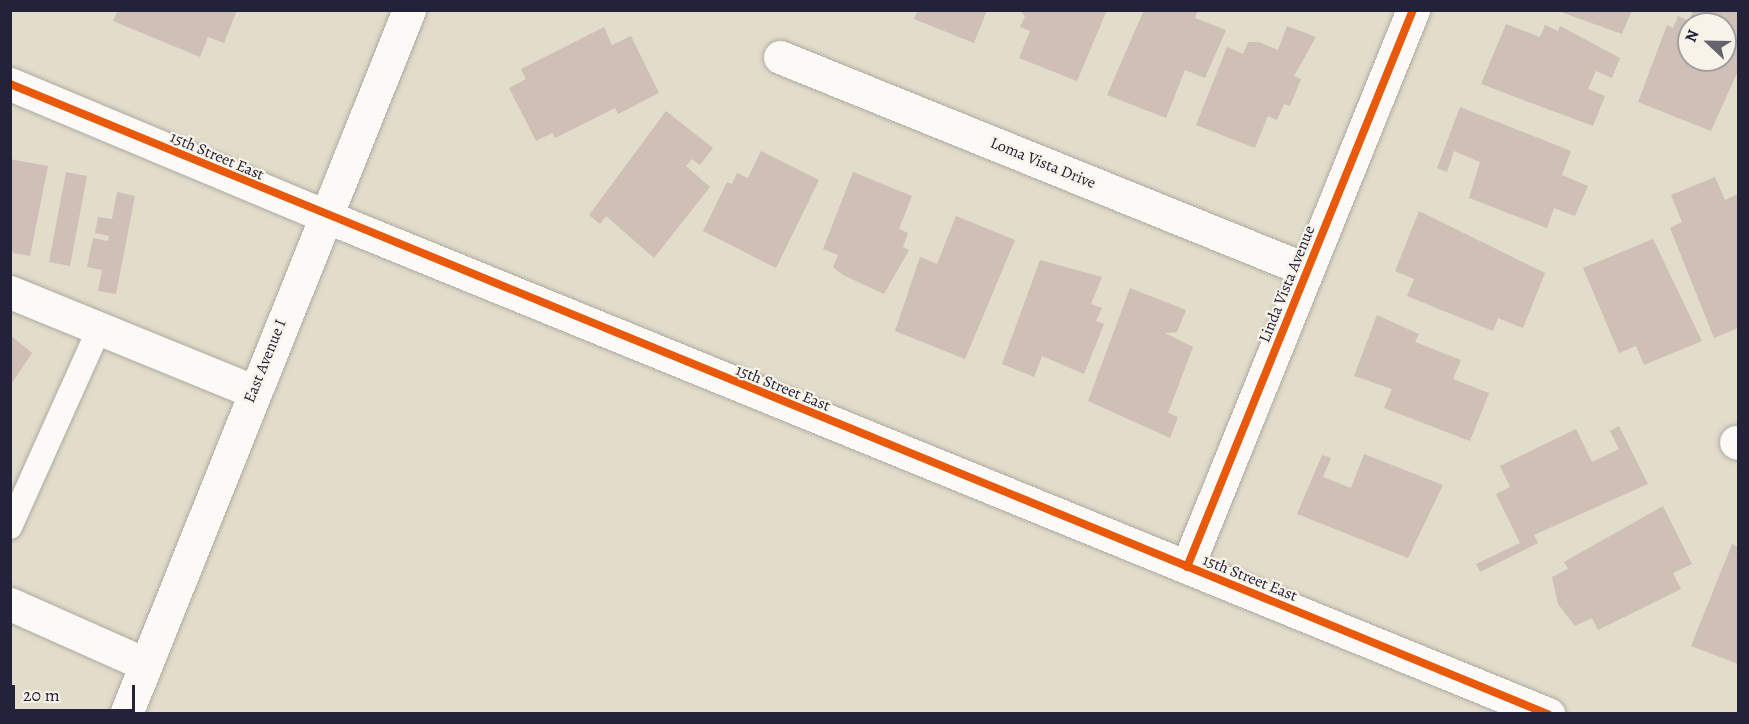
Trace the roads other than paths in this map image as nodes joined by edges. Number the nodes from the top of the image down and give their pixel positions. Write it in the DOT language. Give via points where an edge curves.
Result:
graph roads {
  1 [pos="409,10"];
  2 [pos="1413,10"];
  3 [pos="780,57"];
  4 [pos="10,84"];
  5 [pos="325,216"];
  6 [pos="1307,270"];
  7 [pos="10,292"];
  8 [pos="99,329"];
  9 [pos="252,391"];
  10 [pos="10,526"];
  11 [pos="1187,567"];
  12 [pos="10,603"];
  13 [pos="145,664"];
  14 [pos="126,714"];
  15 [pos="1548,714"];
  1 -- 5 [label="street, East Avenue I"];
  2 -- 6 [label="street, Linda Vista Avenue"];
  3 -- 6 [label="street, Loma Vista Drive"];
  4 -- 5 [label="street, 15th Street East"];
  5 -- 9 [label="street, East Avenue I"];
  5 -- 11 [label="street, 15th Street East"];
  6 -- 11 [label="street, Linda Vista Avenue"];
  7 -- 8 [label="street"];
  8 -- 9 [label="street"];
  8 -- 10 [label="lane"];
  9 -- 13 [label="street, East Avenue I"];
  11 -- 15 [label="street, 15th Street East"];
  12 -- 13 [label="street"];
  13 -- 14 [label="street, East Avenue I"];
}
